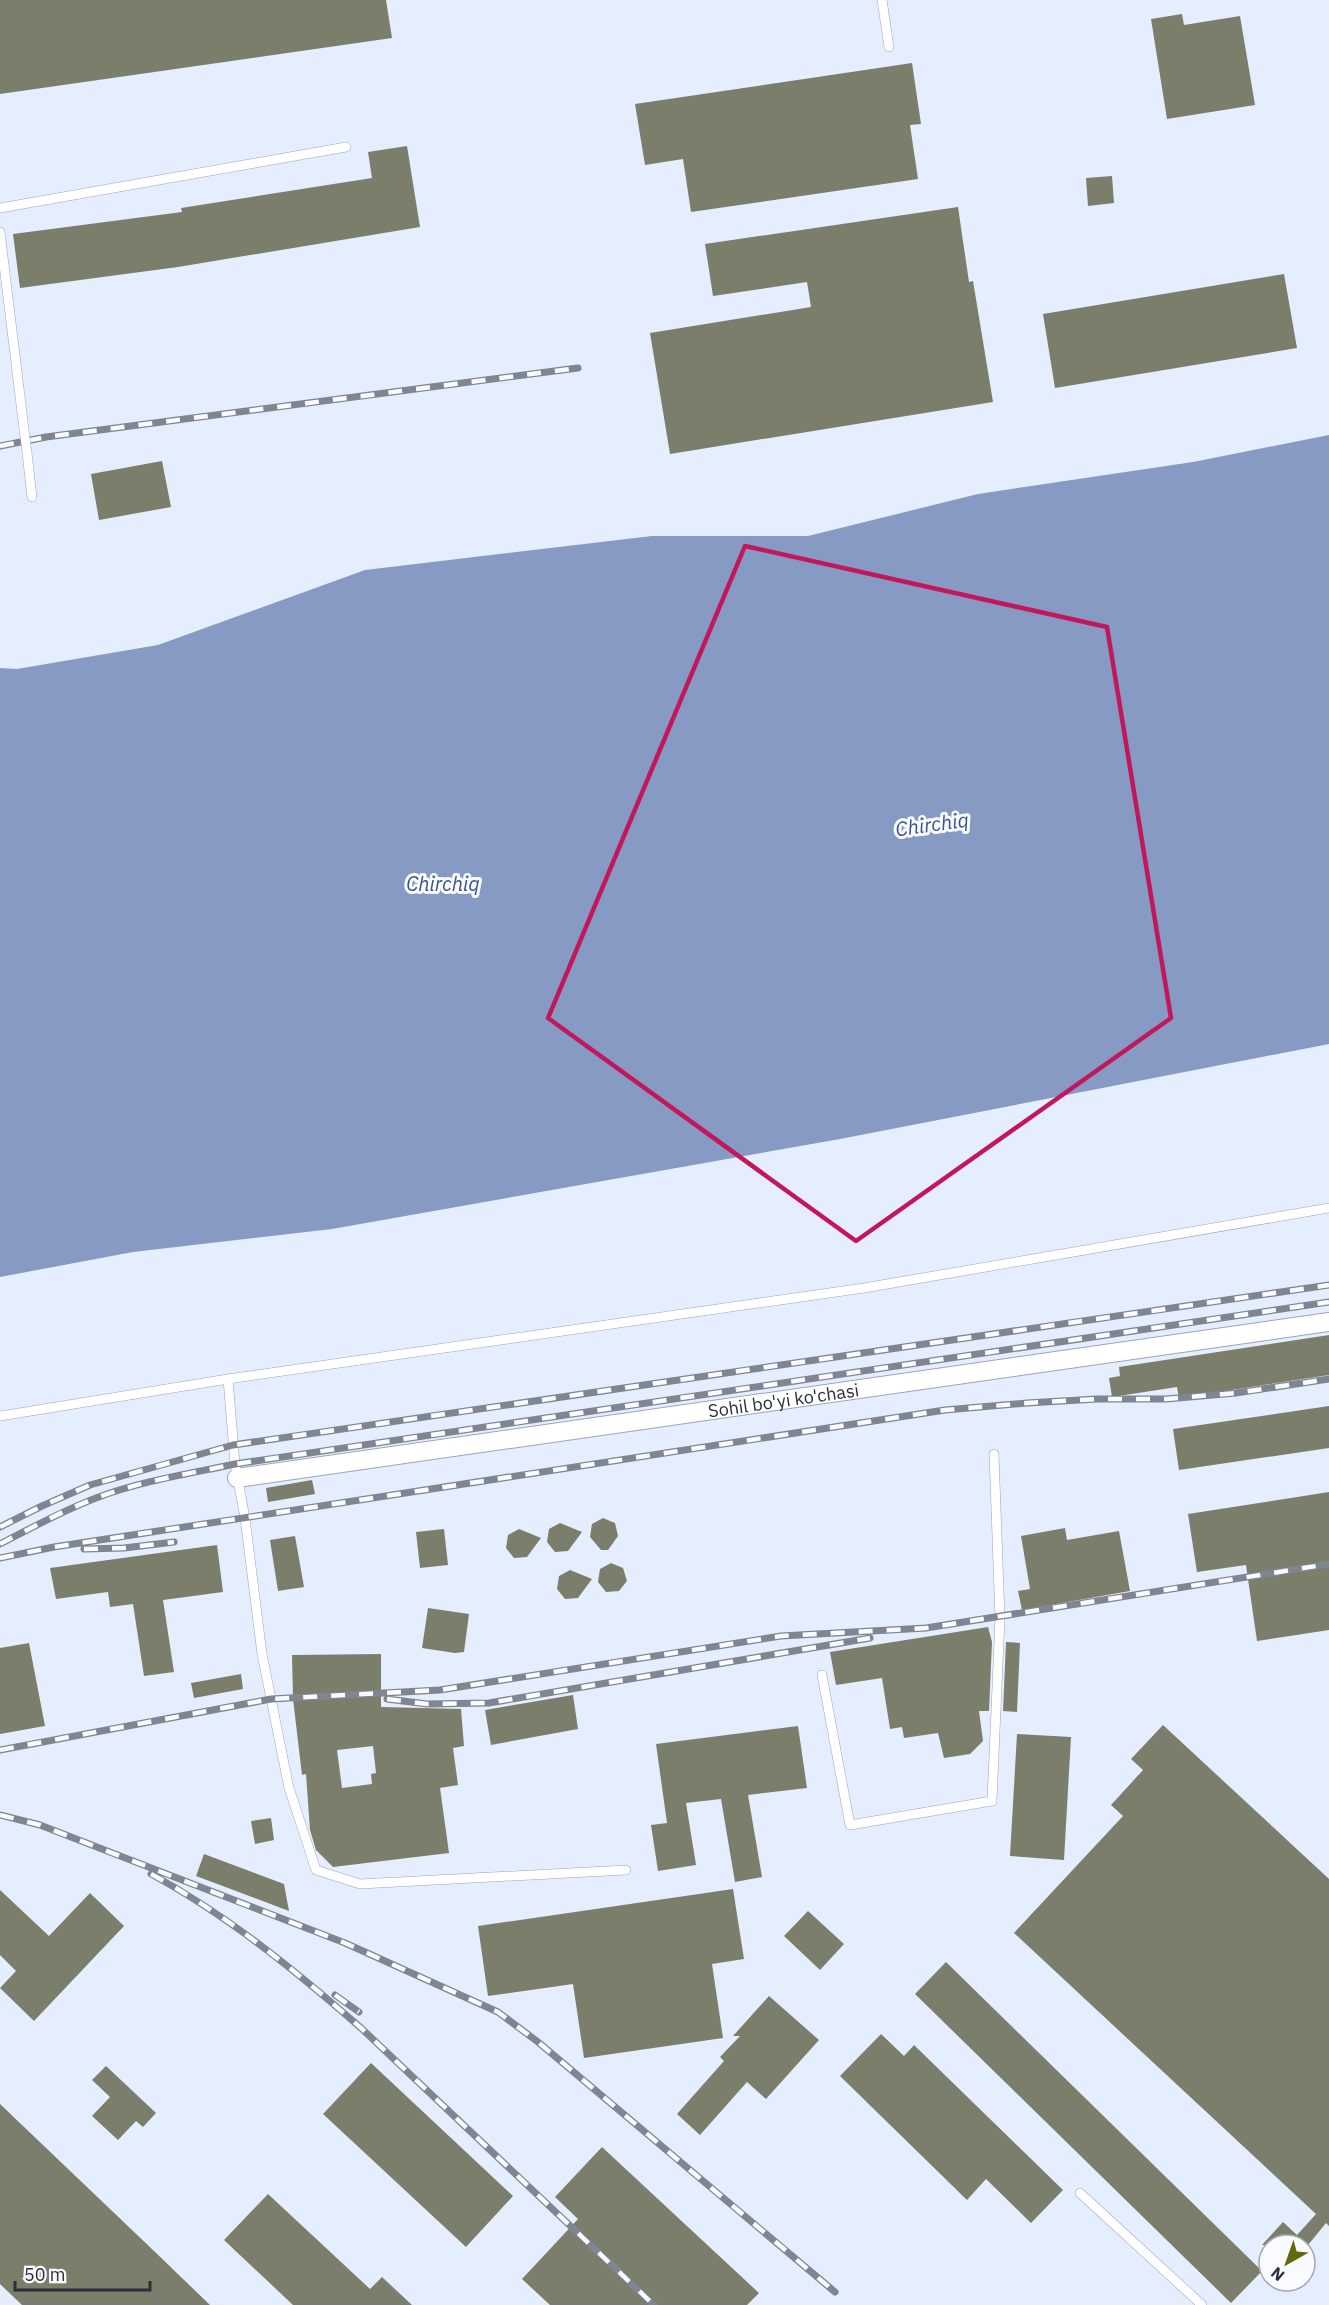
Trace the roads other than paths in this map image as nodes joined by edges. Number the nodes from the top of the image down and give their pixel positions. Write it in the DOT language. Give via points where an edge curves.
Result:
graph roads {
  1 [pos="882,0"];
  2 [pos="889,47"];
  3 [pos="346,147"];
  4 [pos="0,208"];
  5 [pos="0,232"];
  6 [pos="32,497"];
  7 [pos="1329,1208"];
  8 [pos="1329,1322"];
  9 [pos="228,1379"];
  10 [pos="0,1416"];
  11 [pos="994,1454"];
  12 [pos="237,1478"];
  13 [pos="822,1675"];
  14 [pos="626,1870"];
  15 [pos="1080,2193"];
  16 [pos="1202,2305"];
  1 -- 2 [label="lane"];
  3 -- 4 [label="lane"];
  5 -- 6 [label="lane, bridge"];
  7 -- 9 [label="lane" via="864,1288"];
  8 -- 12 [label="street, Sohil bo'yi ko'chasi"];
  9 -- 10 [label="lane"];
  9 -- 12 [label="lane"];
  11 -- 13 [label="lane" via="1000,1618 992,1801 850,1825"];
  12 -- 14 [label="lane" via="262,1654 289,1788 316,1870 360,1884"];
  15 -- 16 [label="lane"];
}
